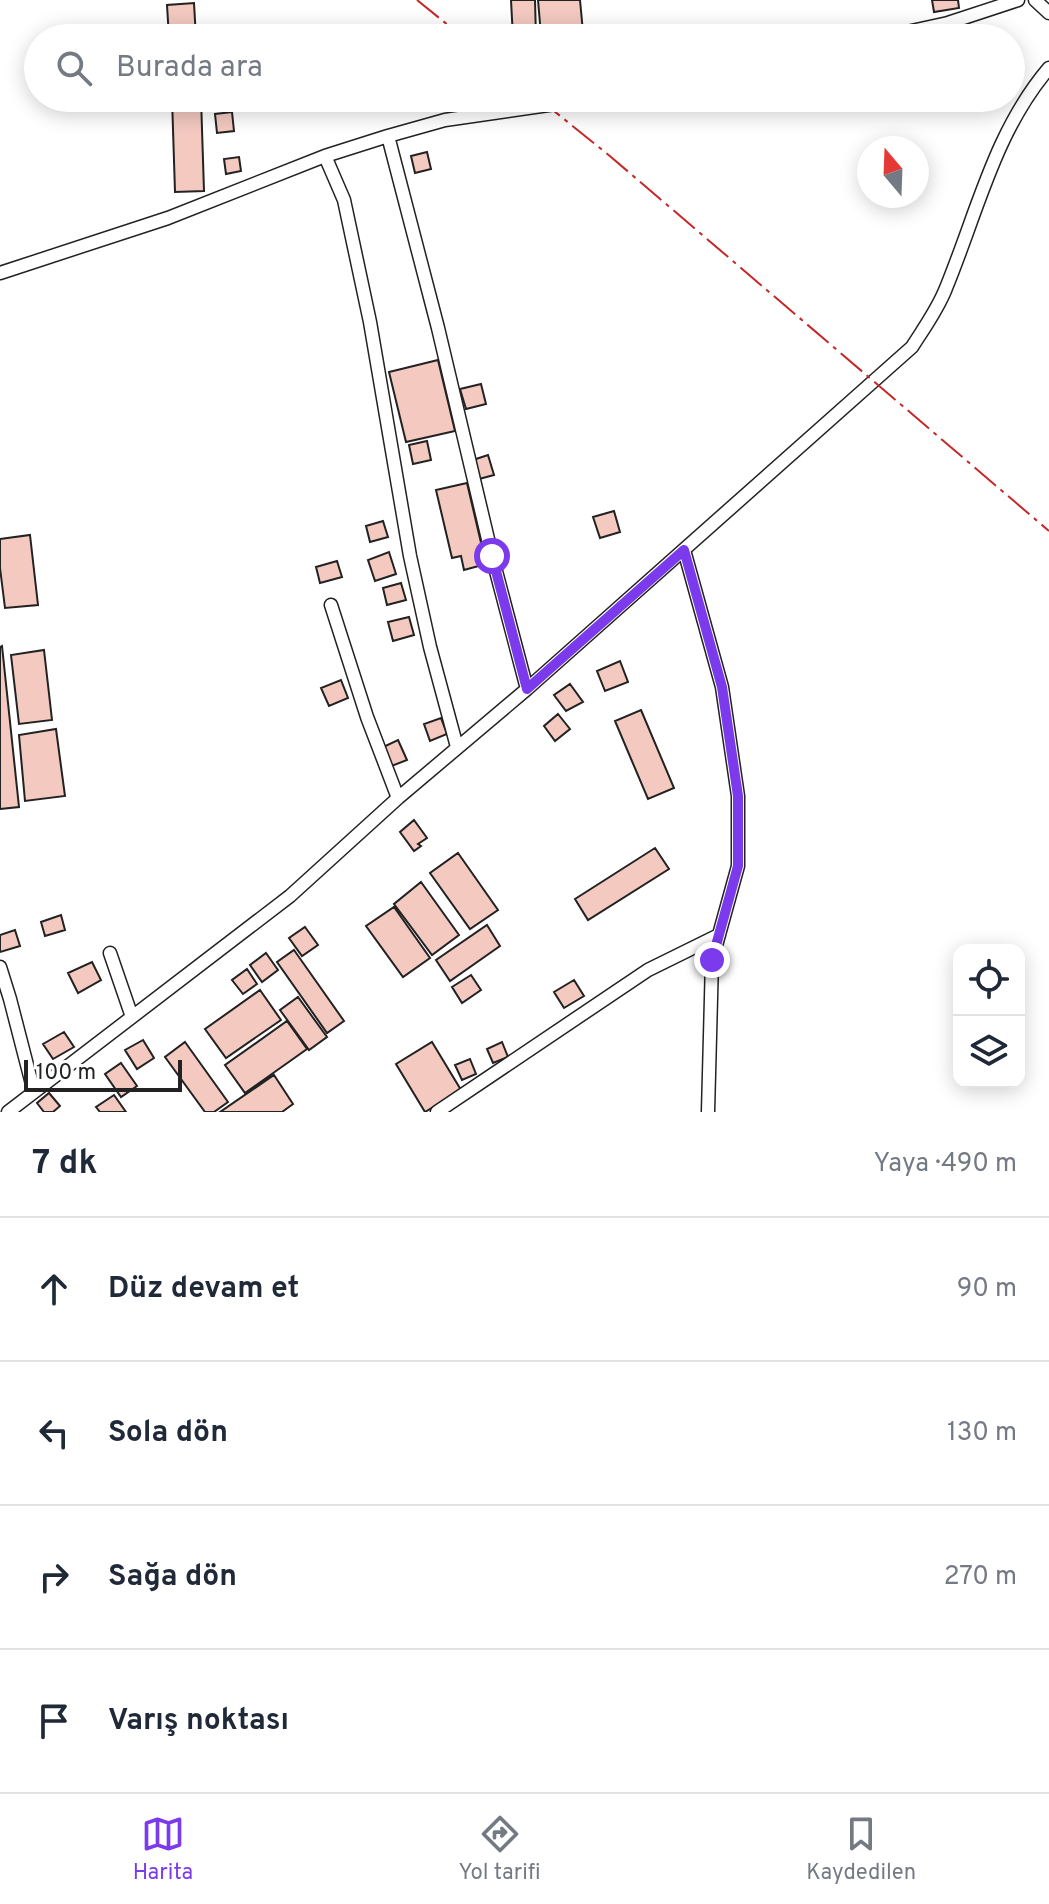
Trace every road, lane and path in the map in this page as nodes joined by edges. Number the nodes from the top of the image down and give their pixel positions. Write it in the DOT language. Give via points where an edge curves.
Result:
graph roads {
  1 [pos="1018,0"];
  2 [pos="1035,0"];
  3 [pos="1049,13"];
  4 [pos="943,24"];
  5 [pos="1049,68"];
  6 [pos="1025,102"];
  7 [pos="500,112"];
  8 [pos="1019,112"];
  9 [pos="388,136"];
  10 [pos="325,156"];
  11 [pos="0,273"];
  12 [pos="684,550"];
  13 [pos="331,605"];
  14 [pos="527,689"];
  15 [pos="457,747"];
  16 [pos="398,798"];
  17 [pos="719,935"];
  18 [pos="110,953"];
  19 [pos="0,967"];
  20 [pos="132,1017"];
  21 [pos="34,1092"];
  22 [pos="8,1112"];
  23 [pos="437,1112"];
  24 [pos="708,1112"];
  1 -- 4 [label="street"];
  2 -- 3 [label="street"];
  5 -- 6 [label="street"];
  7 -- 9 [label="street"];
  8 -- 12 [label="street" via="998,147 945,292 912,347"];
  9 -- 10 [label="street"];
  9 -- 14 [label="street"];
  10 -- 11 [label="street" via="168,218"];
  10 -- 15 [label="street" via="344,200 410,556"];
  12 -- 14 [label="street"];
  12 -- 17 [label="street" via="722,687 738,796 738,866"];
  13 -- 16 [label="street"];
  14 -- 15 [label="street"];
  15 -- 16 [label="street"];
  16 -- 20 [label="street" via="290,896"];
  17 -- 23 [label="street" via="648,970"];
  17 -- 24 [label="street" via="712,960"];
  18 -- 20 [label="street"];
  19 -- 21 [label="street"];
  20 -- 21 [label="street"];
  21 -- 22 [label="street"];
}
